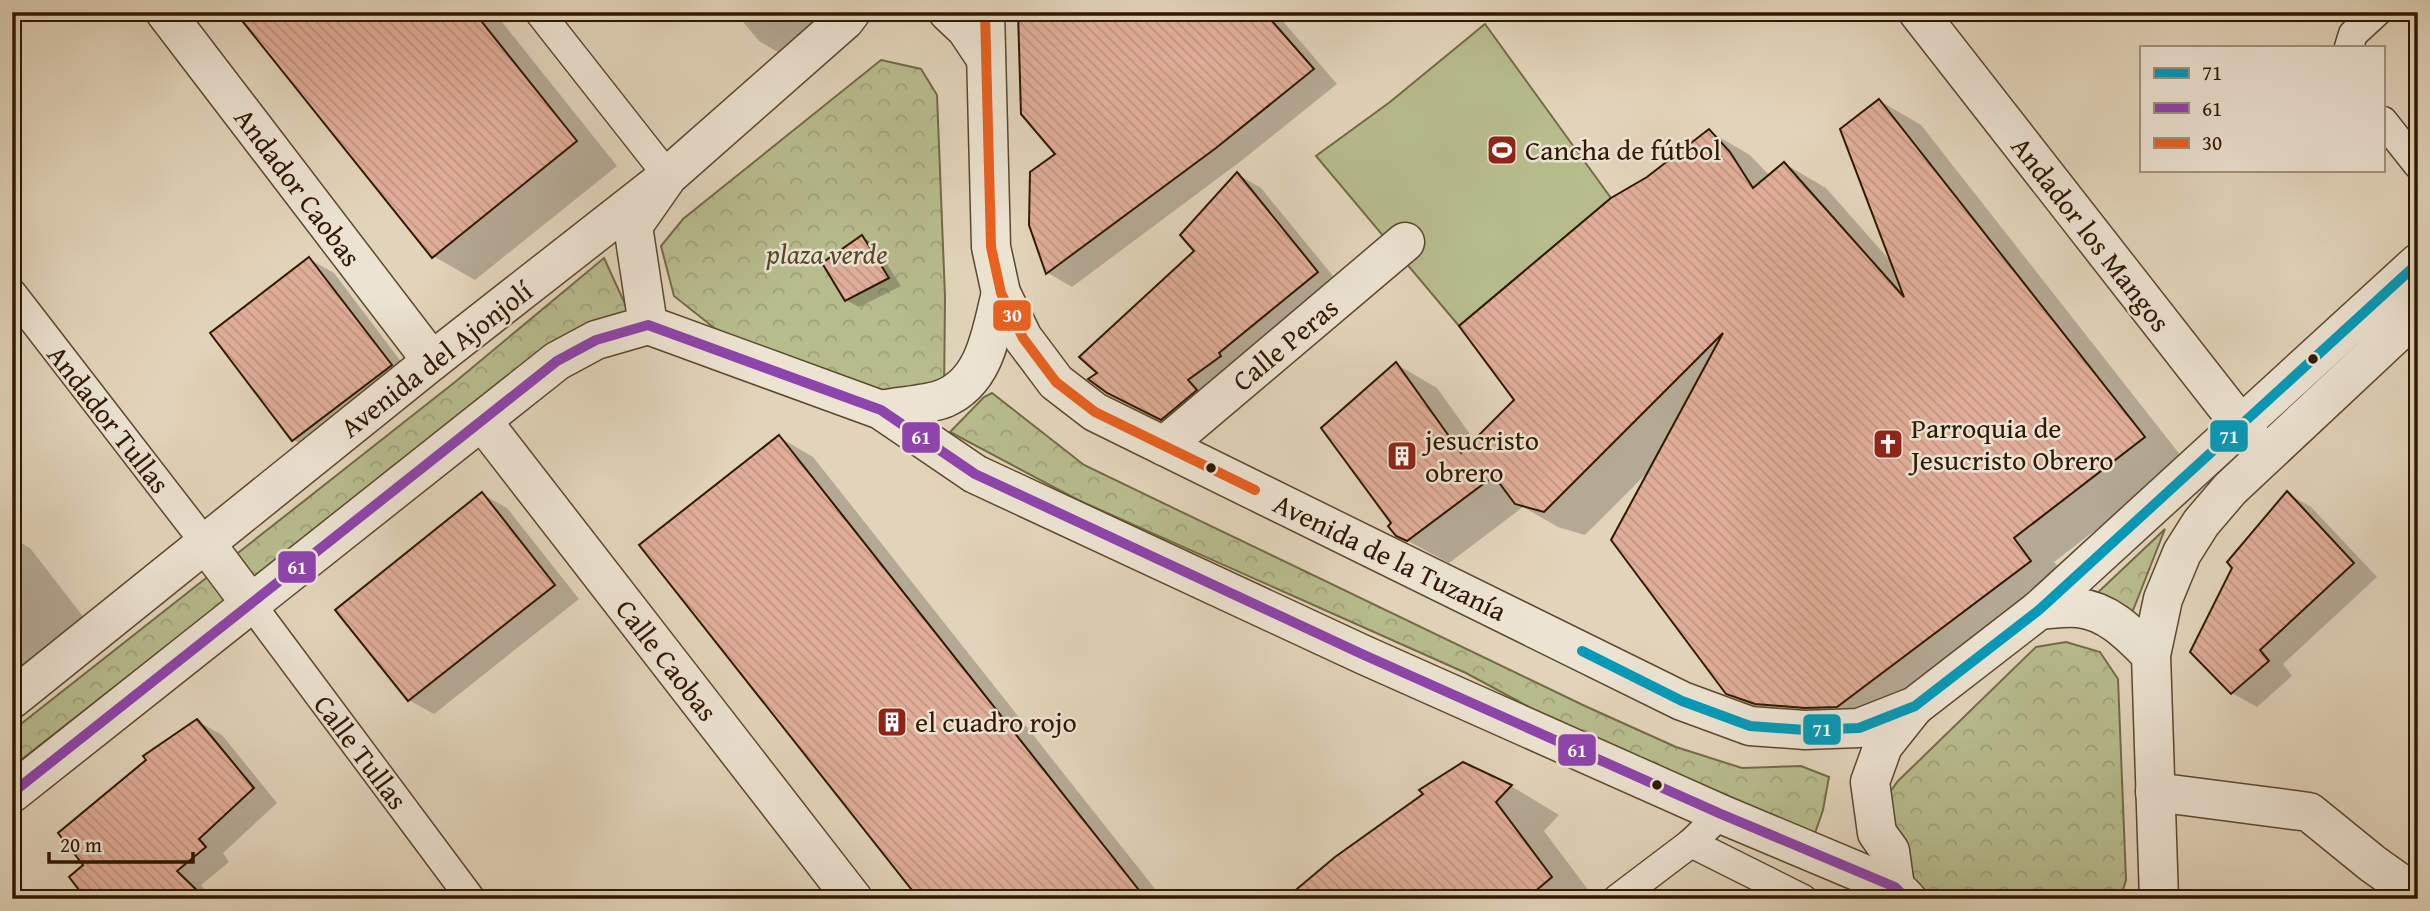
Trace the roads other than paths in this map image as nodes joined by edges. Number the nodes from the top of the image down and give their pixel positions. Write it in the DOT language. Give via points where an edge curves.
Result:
graph roads {
  1 [pos="165,12"];
  2 [pos="539,12"];
  3 [pos="948,12"];
  4 [pos="985,12"];
  5 [pos="1918,12"];
  6 [pos="2377,12"];
  7 [pos="855,15"];
  8 [pos="2349,46"];
  9 [pos="986,59"];
  10 [pos="2384,122"];
  11 [pos="2418,166"];
  12 [pos="668,176"];
  13 [pos="1405,243"];
  14 [pos="2418,263"];
  15 [pos="12,293"];
  16 [pos="1001,293"];
  17 [pos="2418,313"];
  18 [pos="648,325"];
  19 [pos="432,361"];
  20 [pos="881,410"];
  21 [pos="482,421"];
  22 [pos="2241,426"];
  23 [pos="1164,446"];
  24 [pos="2264,456"];
  25 [pos="206,544"];
  26 [pos="251,604"];
  27 [pos="2039,610"];
  28 [pos="2151,655"];
  29 [pos="12,699"];
  30 [pos="1915,705"];
  31 [pos="2155,792"];
  32 [pos="12,793"];
  33 [pos="1721,814"];
  34 [pos="1691,843"];
  35 [pos="2154,888"];
  36 [pos="1901,893"];
  37 [pos="2418,896"];
  38 [pos="471,899"];
  39 [pos="853,899"];
  40 [pos="1617,899"];
  41 [pos="1803,899"];
  1 -- 19 [label="street, Andador Caobas"];
  2 -- 12 [label="street"];
  3 -- 9 [label="street"];
  4 -- 9 [label="street, Avenida de la Tuzanía"];
  5 -- 22 [label="street, Andador los Mangos"];
  6 -- 8 [label="street" via="2353,34"];
  7 -- 12 [label="street"];
  9 -- 16 [label="street, Avenida de la Tuzanía" via="991,247"];
  10 -- 11 [label="street"];
  12 -- 18 [label="street" via="634,226"];
  12 -- 19 [label="street, Avenida del Ajonjolí"];
  13 -- 23 [label="street, Calle Peras"];
  14 -- 22 [label="street, Avenida de la Tuzanía"];
  15 -- 25 [label="street, Andador Tullas"];
  16 -- 20 [label="street" via="978,370 964,385 944,399"];
  16 -- 23 [label="street, Avenida de la Tuzanía" via="1023,338 1056,382 1095,412"];
  17 -- 24 [label="street"];
  18 -- 20 [label="street"];
  18 -- 21 [label="street" via="596,340 557,361"];
  19 -- 25 [label="street, Avenida del Ajonjolí"];
  20 -- 33 [label="street" via="975,474"];
  21 -- 26 [label="street"];
  21 -- 39 [label="street, Calle Caobas"];
  22 -- 24 [label="street, Andador los Mangos"];
  22 -- 27 [label="street, Avenida de la Tuzanía"];
  23 -- 30 [label="street, Avenida de la Tuzanía" via="1682,701 1750,726 1859,728"];
  24 -- 28 [label="street" via="2201,523 2182,553 2163,598"];
  25 -- 26 [label="street"];
  25 -- 29 [label="street, Avenida del Ajonjolí"];
  26 -- 32 [label="street"];
  26 -- 38 [label="street, Calle Tullas"];
  27 -- 28 [label="street" via="2077,608 2101,613"];
  27 -- 30 [label="street, Avenida de la Tuzanía"];
  28 -- 31 [label="street"];
  30 -- 36 [label="street" via="1883,746 1870,782 1877,833 1890,851"];
  31 -- 35 [label="street"];
  31 -- 37 [label="street" via="2309,812"];
  33 -- 34 [label="street"];
  33 -- 36 [label="street"];
  34 -- 40 [label="street"];
  34 -- 41 [label="street"];
}
